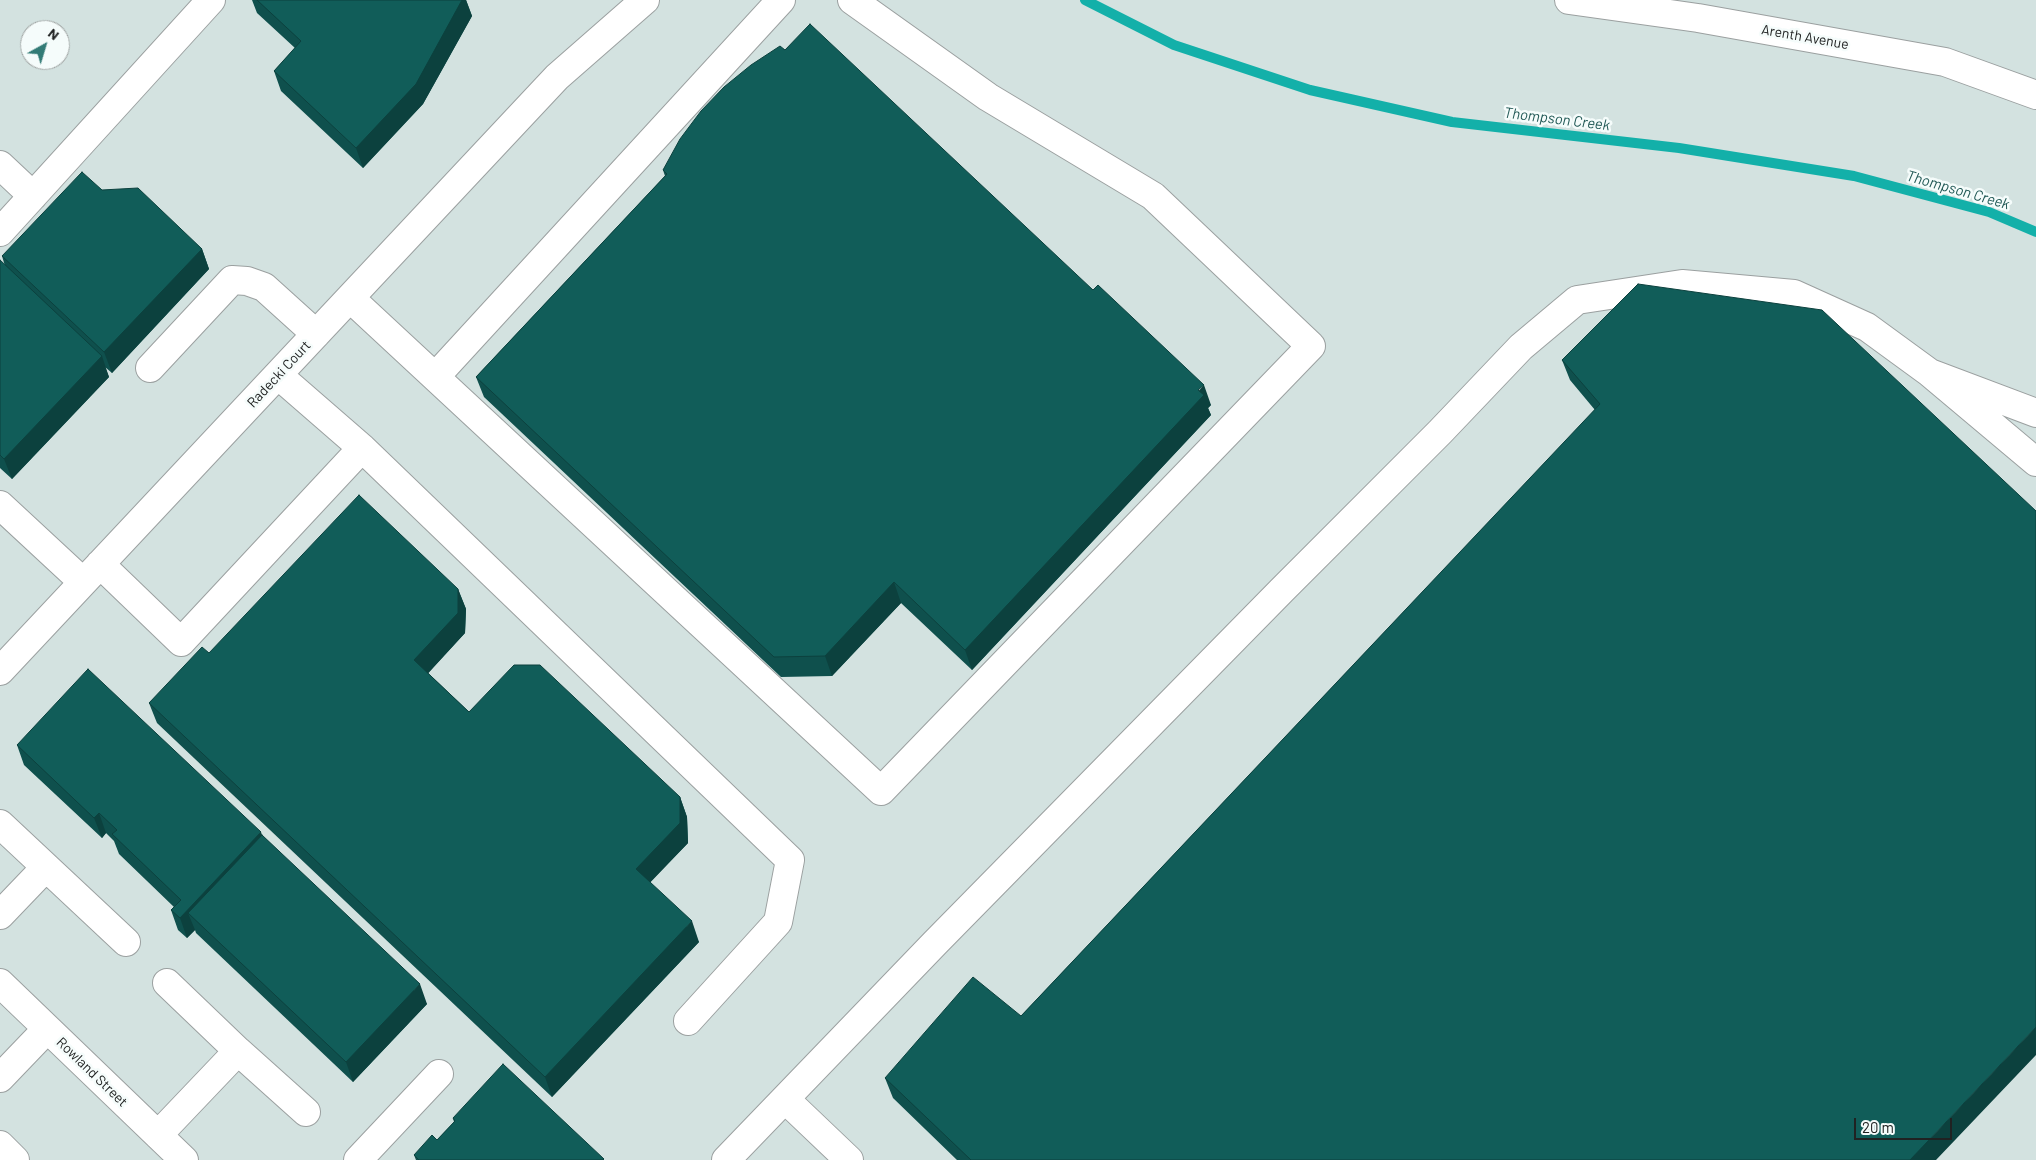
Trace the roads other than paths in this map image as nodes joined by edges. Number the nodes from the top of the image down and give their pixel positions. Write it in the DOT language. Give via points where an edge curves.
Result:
graph roads {
  1 [pos="212,0"];
  2 [pos="645,0"];
  3 [pos="781,0"];
  4 [pos="852,0"];
  5 [pos="1568,0"];
  6 [pos="2036,95"];
  7 [pos="0,165"];
  8 [pos="33,196"];
  9 [pos="0,232"];
  10 [pos="350,298"];
  11 [pos="316,334"];
  12 [pos="150,368"];
  13 [pos="1930,373"];
  14 [pos="278,375"];
  15 [pos="435,377"];
  16 [pos="2036,412"];
  17 [pos="362,448"];
  18 [pos="2036,462"];
  19 [pos="0,505"];
  20 [pos="92,573"];
  21 [pos="0,671"];
  22 [pos="0,824"];
  23 [pos="46,867"];
  24 [pos="0,915"];
  25 [pos="126,942"];
  26 [pos="168,983"];
  27 [pos="1,985"];
  28 [pos="688,1021"];
  29 [pos="47,1029"];
  30 [pos="238,1051"];
  31 [pos="439,1074"];
  32 [pos="0,1078"];
  33 [pos="785,1099"];
  34 [pos="306,1112"];
  35 [pos="158,1135"];
  36 [pos="0,1145"];
  37 [pos="15,1160"];
  38 [pos="184,1160"];
  39 [pos="358,1160"];
  40 [pos="726,1160"];
  41 [pos="848,1160"];
  1 -- 8 [label="street"];
  2 -- 10 [label="street, Radecki Court" via="557,77"];
  3 -- 15 [label="street"];
  4 -- 15 [label="street" via="988,97 1153,196 1311,346 881,791"];
  5 -- 6 [label="street, Arenth Avenue" via="1698,18 1945,62"];
  7 -- 8 [label="street"];
  8 -- 9 [label="street"];
  10 -- 11 [label="street, Radecki Court"];
  10 -- 15 [label="street"];
  11 -- 12 [label="street" via="264,287 232,280"];
  11 -- 14 [label="street, Radecki Court"];
  13 -- 16 [label="street"];
  13 -- 18 [label="street"];
  13 -- 33 [label="street" via="1867,327 1794,294 1682,284 1577,300 1521,347"];
  14 -- 17 [label="street"];
  14 -- 20 [label="street, Radecki Court"];
  17 -- 20 [label="street" via="181,642"];
  17 -- 28 [label="street" via="790,860 778,922"];
  19 -- 20 [label="street"];
  20 -- 21 [label="street, Radecki Court"];
  22 -- 23 [label="street"];
  23 -- 24 [label="street"];
  23 -- 25 [label="street"];
  26 -- 30 [label="street"];
  27 -- 29 [label="street, Rowland Street"];
  29 -- 32 [label="street"];
  29 -- 35 [label="street, Rowland Street"];
  30 -- 34 [label="street"];
  30 -- 35 [label="street"];
  31 -- 39 [label="street"];
  33 -- 40 [label="street"];
  33 -- 41 [label="street"];
  35 -- 38 [label="street, Rowland Street"];
  36 -- 37 [label="street"];
}
